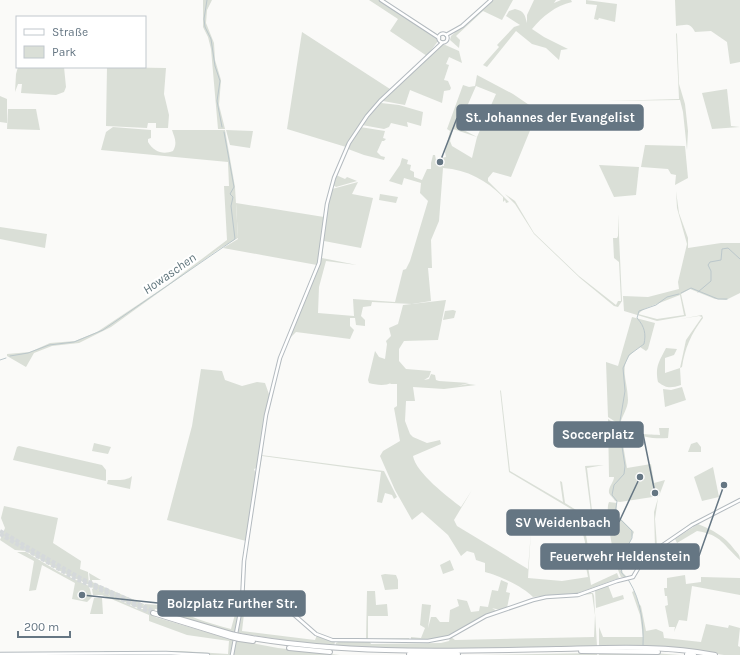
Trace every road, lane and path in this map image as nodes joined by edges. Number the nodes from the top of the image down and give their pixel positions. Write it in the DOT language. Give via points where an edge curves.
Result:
graph roads {
  1 [pos="381,0"];
  2 [pos="491,0"];
  3 [pos="433,33"];
  4 [pos="452,33"];
  5 [pos="441,35"];
  6 [pos="446,35"];
  7 [pos="448,38"];
  8 [pos="439,39"];
  9 [pos="442,43"];
  10 [pos="438,46"];
  11 [pos="740,500"];
  12 [pos="242,602"];
  13 [pos="154,612"];
  14 [pos="646,650"];
  15 [pos="418,653"];
  16 [pos="424,653"];
  17 [pos="0,654"];
  18 [pos="208,655"];
  19 [pos="232,655"];
  20 [pos="694,655"];
  21 [pos="714,655"];
  1 -- 3 [label="street"];
  2 -- 4 [label="street"];
  3 -- 5 [label="street"];
  3 -- 8 [label="street"];
  4 -- 6 [label="street"];
  4 -- 7 [label="street"];
  5 -- 6 [label="street"];
  5 -- 8 [label="street"];
  6 -- 7 [label="street"];
  7 -- 9 [label="street"];
  8 -- 9 [label="street"];
  8 -- 10 [label="street"];
  9 -- 10 [label="street"];
  10 -- 12 [label="street" via="367,116 349,143 336,172 327,204 319,263 280,358 266,415 244,561"];
  11 -- 12 [label="street" via="692,525 651,553 643,560 634,576 578,595 533,600 486,616 449,637 428,641 332,640 316,634 280,606"];
  12 -- 19 [label="street"];
  13 -- 15 [label="highway, bridge" via="231,636 322,649"];
  14 -- 16 [label="highway"];
  14 -- 20 [label="highway"];
  14 -- 21 [label="highway"];
  15 -- 16 [label="highway"];
  17 -- 18 [label="street"];
}
